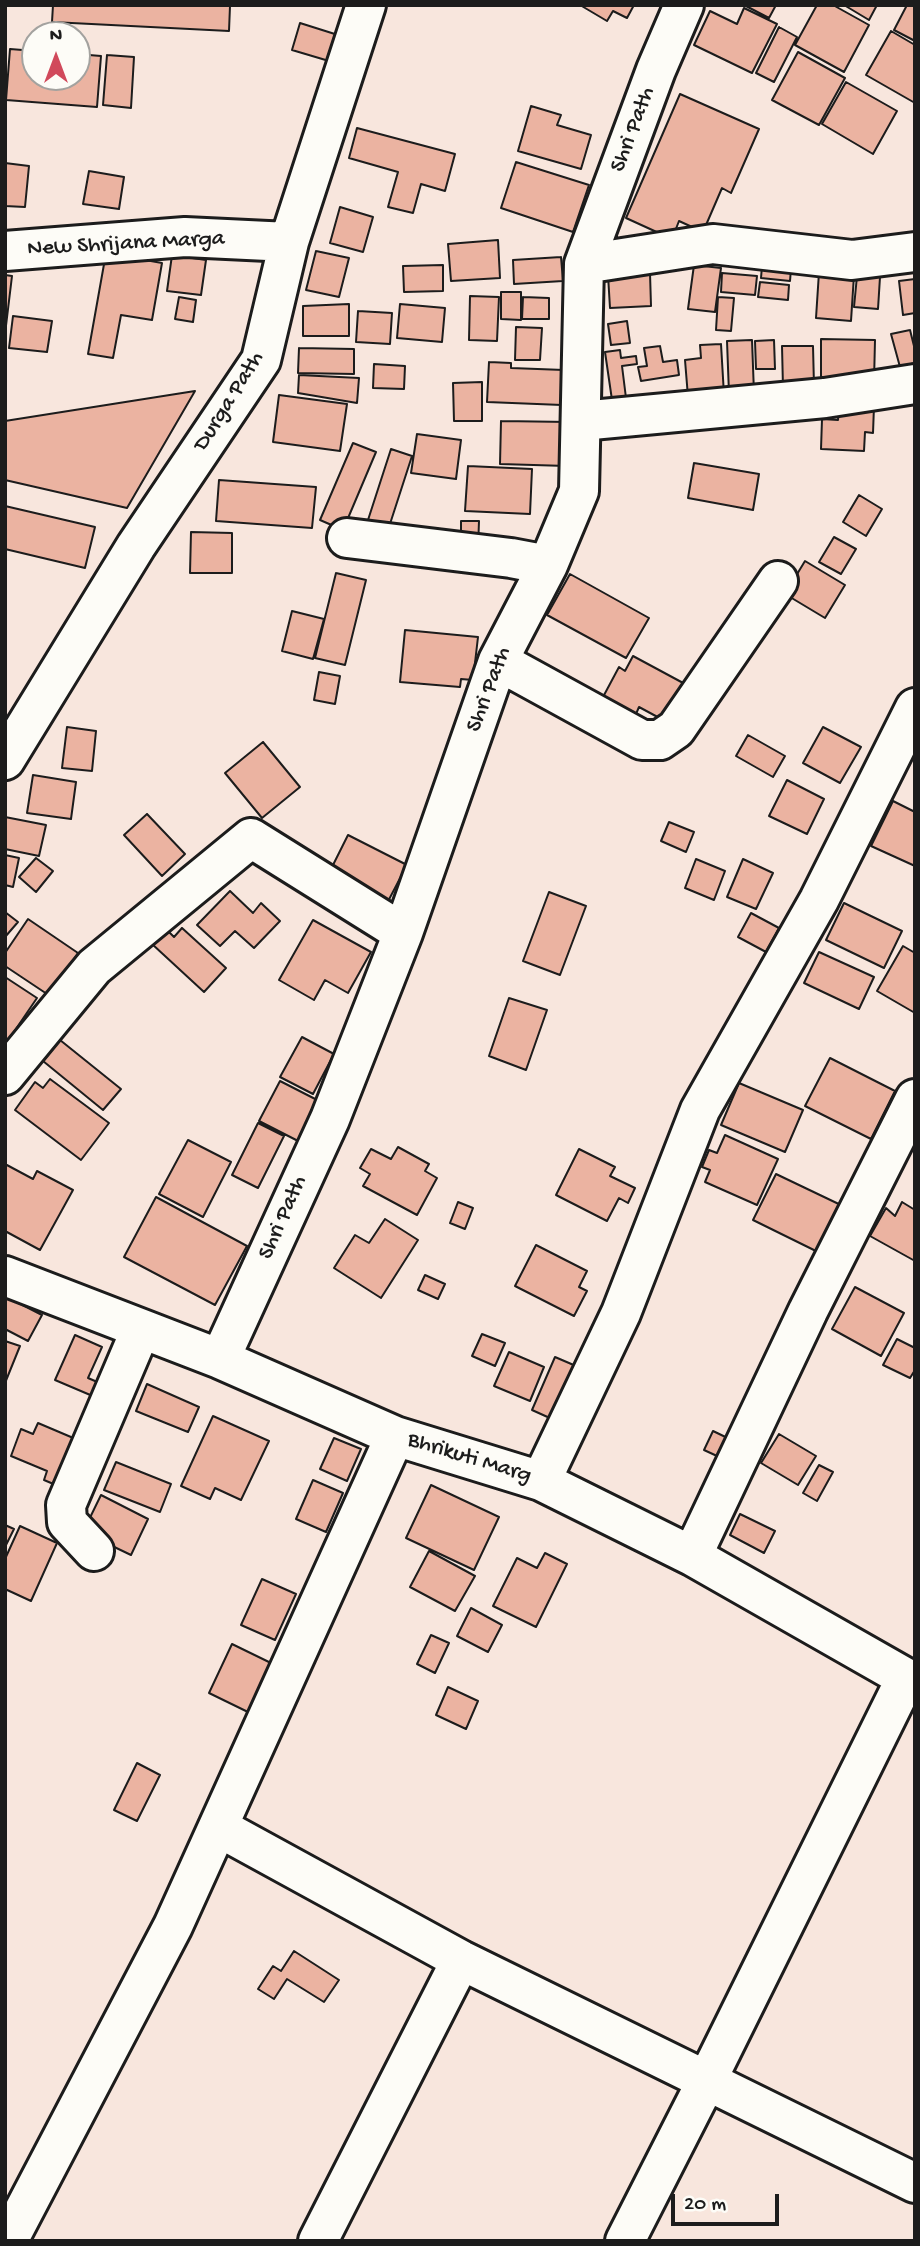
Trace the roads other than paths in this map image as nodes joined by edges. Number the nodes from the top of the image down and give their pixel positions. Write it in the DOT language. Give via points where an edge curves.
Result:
graph roads {
  1 [pos="366,5"];
  2 [pos="684,5"];
  3 [pos="289,242"];
  4 [pos="5,251"];
  5 [pos="915,252"];
  6 [pos="584,264"];
  7 [pos="915,384"];
  8 [pos="582,421"];
  9 [pos="347,538"];
  10 [pos="548,565"];
  11 [pos="778,581"];
  12 [pos="498,661"];
  13 [pos="915,708"];
  14 [pos="18,714"];
  15 [pos="5,760"];
  16 [pos="403,933"];
  17 [pos="5,1075"];
  18 [pos="915,1099"];
  19 [pos="5,1276"];
  20 [pos="141,1329"];
  21 [pos="220,1359"];
  22 [pos="394,1436"];
  23 [pos="541,1481"];
  24 [pos="94,1552"];
  25 [pos="692,1556"];
  26 [pos="910,1680"];
  27 [pos="218,1827"];
  28 [pos="461,1960"];
  29 [pos="707,2080"];
  30 [pos="915,2183"];
  31 [pos="8,2241"];
  32 [pos="318,2241"];
  33 [pos="625,2241"];
  1 -- 3 [label="street, Durga Path"];
  2 -- 6 [label="street, Shri Path"];
  3 -- 4 [label="street, New Shrijana Marga" via="185,237"];
  3 -- 14 [label="street, Durga Path" via="261,360"];
  5 -- 6 [label="street" via="852,260 713,244"];
  6 -- 8 [label="street, Shri Path"];
  7 -- 8 [label="street" via="825,398"];
  8 -- 10 [label="street, Shri Path" via="579,491"];
  9 -- 10 [label="street"];
  10 -- 12 [label="street, Shri Path"];
  11 -- 12 [label="street" via="676,729 660,740 642,740"];
  12 -- 16 [label="street, Shri Path"];
  13 -- 23 [label="street" via="820,900 700,1110 621,1313"];
  14 -- 15 [label="street, Durga Path"];
  16 -- 17 [label="street" via="251,838 94,967"];
  16 -- 21 [label="street, Shri Path" via="330,1119"];
  18 -- 25 [label="street"];
  19 -- 20 [label="street, Bhrikuti Marg"];
  20 -- 21 [label="street, Bhrikuti Marg"];
  20 -- 24 [label="street" via="66,1505 67,1522"];
  21 -- 22 [label="street, Bhrikuti Marg"];
  22 -- 23 [label="street, Bhrikuti Marg"];
  22 -- 27 [label="street"];
  23 -- 25 [label="street, Bhrikuti Marg"];
  25 -- 26 [label="street, Bhrikuti Marg"];
  26 -- 29 [label="street"];
  27 -- 28 [label="street"];
  27 -- 31 [label="street" via="173,1926"];
  28 -- 29 [label="street"];
  28 -- 32 [label="street"];
  29 -- 30 [label="street"];
  29 -- 33 [label="street"];
}
